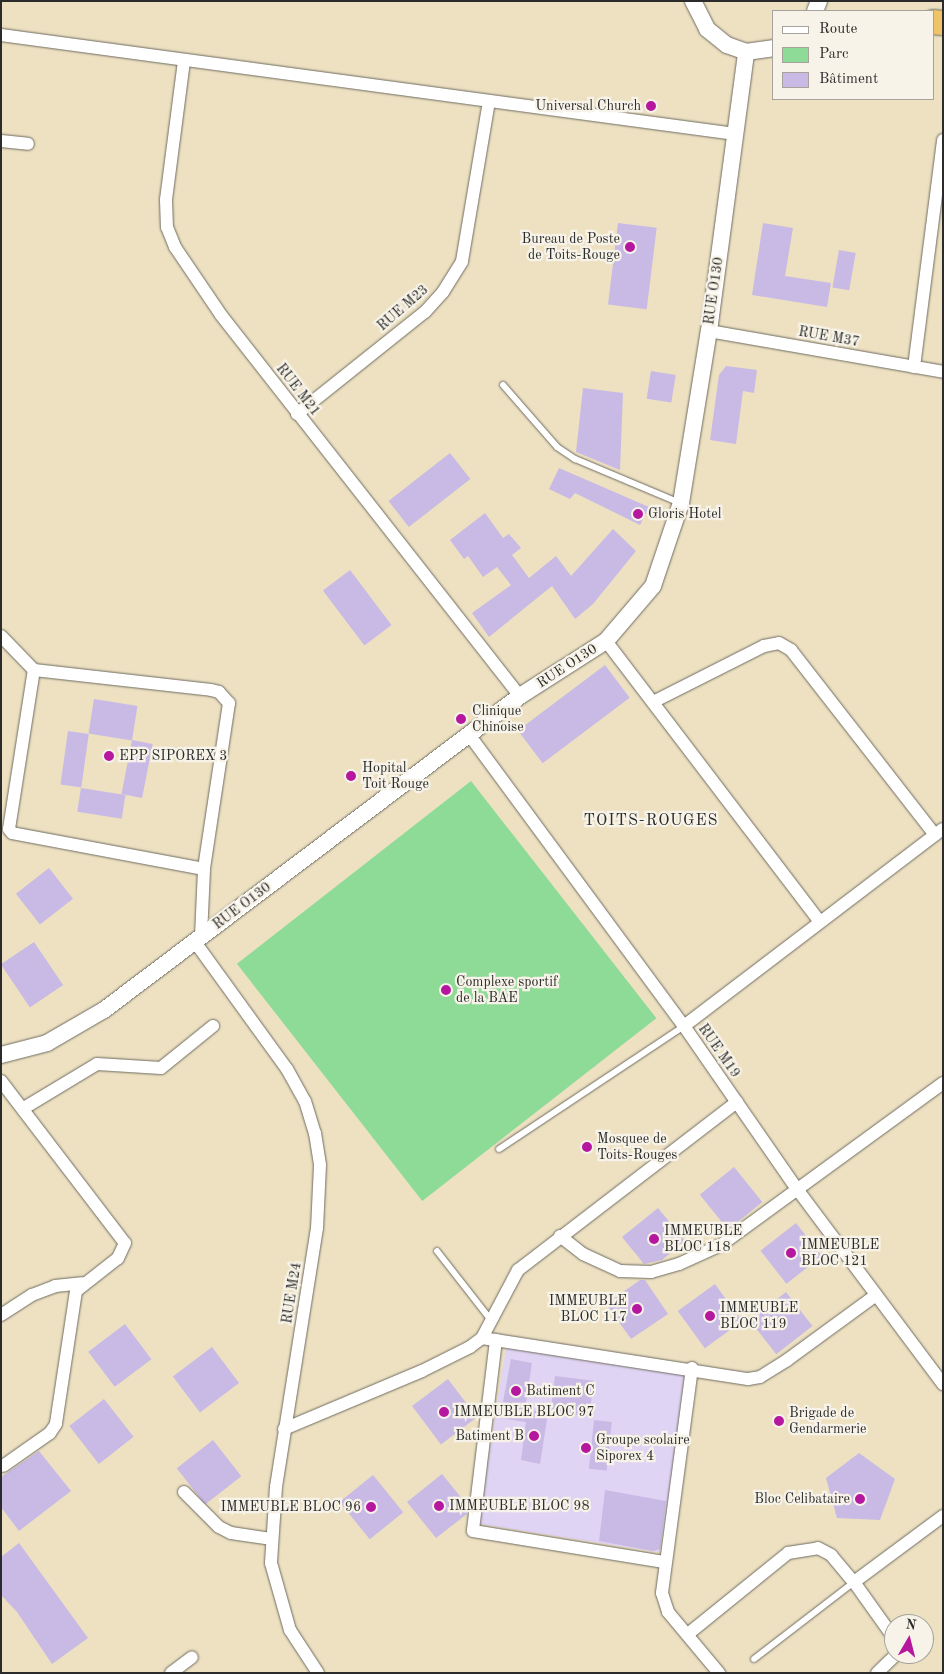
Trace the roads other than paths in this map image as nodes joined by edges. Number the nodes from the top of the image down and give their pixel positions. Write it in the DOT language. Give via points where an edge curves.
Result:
graph roads {
  1 [pos="693,1"];
  2 [pos="1,36"];
  3 [pos="772,48"];
  4 [pos="746,52"];
  5 [pos="184,61"];
  6 [pos="488,101"];
  7 [pos="735,134"];
  8 [pos="943,140"];
  9 [pos="1,141"];
  10 [pos="28,144"];
  11 [pos="709,331"];
  12 [pos="914,367"];
  13 [pos="943,372"];
  14 [pos="504,385"];
  15 [pos="297,414"];
  16 [pos="681,503"];
  17 [pos="1,636"];
  18 [pos="606,641"];
  19 [pos="34,670"];
  20 [pos="520,696"];
  21 [pos="653,702"];
  22 [pos="470,736"];
  23 [pos="939,832"];
  24 [pos="204,869"];
  25 [pos="820,922"];
  26 [pos="198,939"];
  27 [pos="214,1026"];
  28 [pos="684,1026"];
  29 [pos="1,1055"];
  30 [pos="1,1081"];
  31 [pos="943,1083"];
  32 [pos="737,1102"];
  33 [pos="24,1108"];
  34 [pos="499,1149"];
  35 [pos="797,1189"];
  36 [pos="560,1236"];
  37 [pos="437,1251"];
  38 [pos="82,1283"];
  39 [pos="876,1295"];
  40 [pos="1,1315"];
  41 [pos="492,1321"];
  42 [pos="482,1338"];
  43 [pos="496,1340"];
  44 [pos="692,1368"];
  45 [pos="943,1384"];
  46 [pos="284,1429"];
  47 [pos="3,1466"];
  48 [pos="184,1492"];
  49 [pos="943,1516"];
  50 [pos="271,1539"];
  51 [pos="665,1562"];
  52 [pos="854,1582"];
  53 [pos="884,1624"];
  54 [pos="688,1634"];
  55 [pos="192,1657"];
  56 [pos="754,1659"];
  57 [pos="886,1664"];
  58 [pos="171,1673"];
  59 [pos="318,1673"];
  60 [pos="720,1673"];
  61 [pos="877,1673"];
  1 -- 4 [label="street" via="708,29 727,45"];
  2 -- 5 [label="street"];
  3 -- 4 [label="street"];
  4 -- 7 [label="street, RUE O130"];
  5 -- 6 [label="street"];
  5 -- 15 [label="street, RUE M21" via="166,200 167,227 174,247 221,315"];
  6 -- 7 [label="street"];
  6 -- 15 [label="street, RUE M23" via="462,261 444,292 425,312"];
  7 -- 11 [label="street, RUE O130"];
  8 -- 12 [label="street"];
  9 -- 10 [label="street"];
  11 -- 12 [label="street, RUE M37"];
  11 -- 16 [label="street, RUE O130"];
  12 -- 13 [label="street, RUE M37"];
  14 -- 16 [label="lane" via="557,447 574,459"];
  15 -- 20 [label="street, RUE M21"];
  16 -- 18 [label="street, RUE O130" via="653,586"];
  17 -- 19 [label="street"];
  18 -- 20 [label="street, RUE O130"];
  18 -- 21 [label="street"];
  19 -- 24 [label="street" via="9,829 12,833"];
  19 -- 24 [label="street" via="211,690 219,692 229,703"];
  20 -- 22 [label="street, RUE O130"];
  21 -- 23 [label="street" via="764,646 779,644 791,650"];
  21 -- 25 [label="street"];
  22 -- 26 [label="street, RUE O130"];
  22 -- 28 [label="street, RUE M19"];
  23 -- 25 [label="street"];
  24 -- 26 [label="street"];
  25 -- 28 [label="street"];
  26 -- 29 [label="street, RUE O130" via="104,1010 56,1038 28,1050"];
  26 -- 46 [label="street, RUE M24" via="287,1069 305,1101 315,1133 320,1165 317,1228"];
  27 -- 33 [label="street" via="161,1068 98,1064"];
  28 -- 32 [label="street, RUE M19"];
  28 -- 34 [label="lane"];
  30 -- 33 [label="street"];
  31 -- 35 [label="street"];
  32 -- 35 [label="street, RUE M19"];
  32 -- 36 [label="street"];
  33 -- 38 [label="street" via="125,1243 118,1258"];
  35 -- 36 [label="street" via="720,1245 679,1264 650,1272 620,1271 600,1263"];
  35 -- 39 [label="street, RUE M19"];
  36 -- 41 [label="street" via="518,1270"];
  37 -- 41 [label="lane"];
  38 -- 40 [label="street" via="55,1286 32,1295"];
  38 -- 47 [label="street" via="73,1301 56,1424 50,1433"];
  39 -- 44 [label="street" via="760,1377 748,1379"];
  39 -- 45 [label="street, RUE M19"];
  41 -- 42 [label="street"];
  42 -- 43 [label="street"];
  42 -- 46 [label="street" via="422,1371"];
  43 -- 44 [label="street"];
  43 -- 51 [label="street" via="473,1531"];
  44 -- 51 [label="street"];
  46 -- 50 [label="street, RUE M24"];
  48 -- 50 [label="street" via="219,1527 231,1533"];
  49 -- 52 [label="street"];
  50 -- 59 [label="street, RUE M24" via="271,1563 278,1596 290,1630"];
  51 -- 54 [label="street" via="663,1603"];
  52 -- 53 [label="street"];
  52 -- 54 [label="street" via="832,1555 818,1548 796,1550"];
  52 -- 56 [label="lane"];
  54 -- 60 [label="street"];
  55 -- 58 [label="street"];
  57 -- 61 [label="street"];
}
